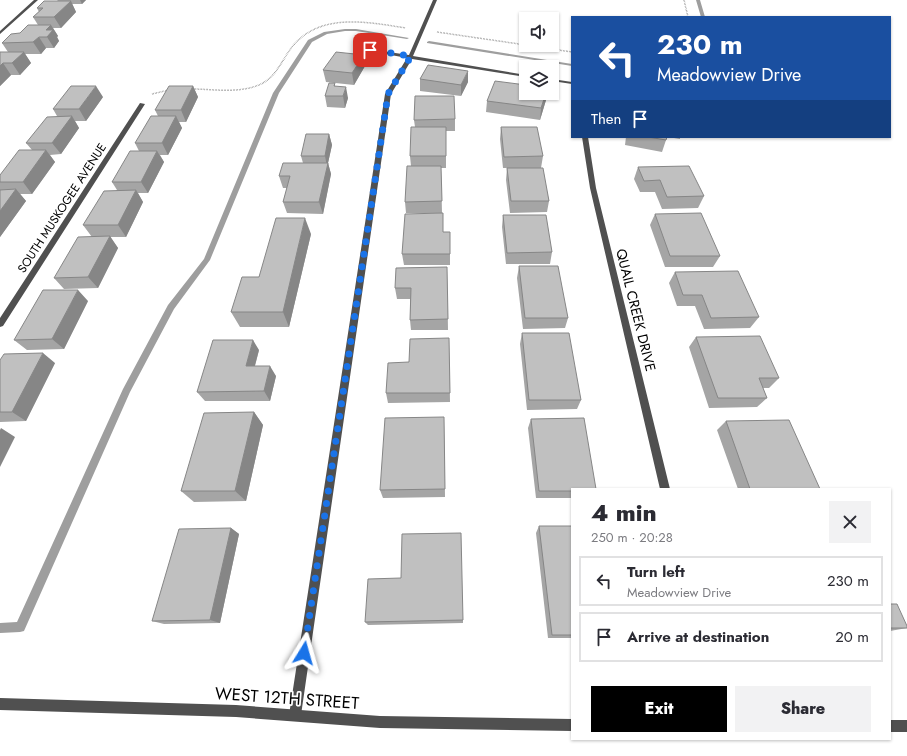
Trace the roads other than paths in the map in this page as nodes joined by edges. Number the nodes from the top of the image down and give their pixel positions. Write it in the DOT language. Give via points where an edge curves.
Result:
graph roads {
  1 [pos="36,0"];
  2 [pos="435,0"];
  3 [pos="0,33"];
  4 [pos="361,49"];
  5 [pos="411,56"];
  6 [pos="519,75"];
  7 [pos="559,81"];
  8 [pos="571,83"];
  9 [pos="142,104"];
  10 [pos="585,138"];
  11 [pos="0,324"];
  12 [pos="666,488"];
  13 [pos="0,704"];
  14 [pos="295,715"];
  15 [pos="571,725"];
  16 [pos="891,726"];
  17 [pos="907,726"];
  1 -- 3 [label="street"];
  2 -- 5 [label="street"];
  4 -- 5 [label="street"];
  5 -- 6 [label="street"];
  5 -- 14 [label="street" via="388,94"];
  7 -- 8 [label="street"];
  9 -- 11 [label="street, SOUTH MUSKOGEE AVENUE"];
  10 -- 12 [label="street, QUAIL CREEK DRIVE" via="593,188"];
  13 -- 14 [label="street, WEST 12TH STREET"];
  14 -- 15 [label="street, WEST 12TH STREET" via="380,722"];
  16 -- 17 [label="street"];
}
